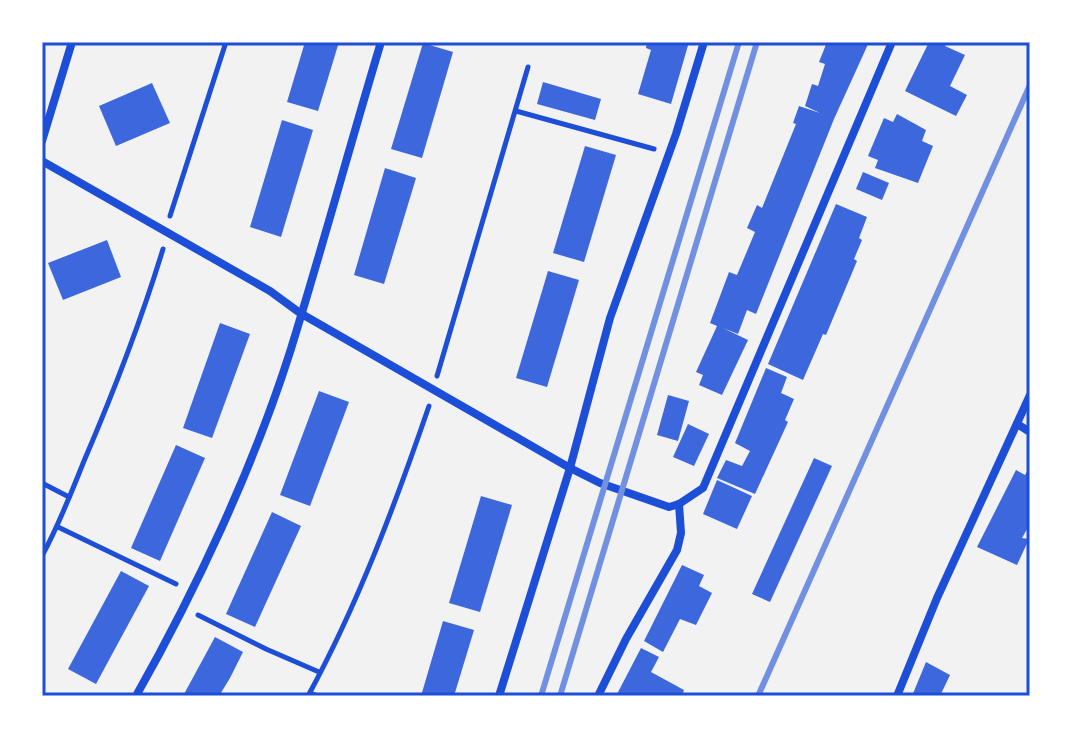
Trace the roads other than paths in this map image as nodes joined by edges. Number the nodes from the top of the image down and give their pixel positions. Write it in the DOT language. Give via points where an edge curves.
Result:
graph roads {
  1 [pos="72,42"];
  2 [pos="381,42"];
  3 [pos="704,42"];
  4 [pos="892,42"];
  5 [pos="42,141"];
  6 [pos="42,161"];
  7 [pos="300,313"];
  8 [pos="1030,395"];
  9 [pos="1017,424"];
  10 [pos="1030,432"];
  11 [pos="570,468"];
  12 [pos="679,504"];
  13 [pos="136,696"];
  14 [pos="499,696"];
  15 [pos="598,696"];
  16 [pos="897,696"];
  1 -- 5 [label="street"];
  2 -- 7 [label="street"];
  3 -- 11 [label="street" via="610,318"];
  4 -- 12 [label="street" via="703,488"];
  6 -- 7 [label="street"];
  7 -- 11 [label="street"];
  7 -- 13 [label="street" via="248,463 191,591"];
  8 -- 9 [label="street"];
  9 -- 10 [label="street"];
  9 -- 16 [label="street"];
  11 -- 12 [label="street" via="669,507"];
  11 -- 14 [label="street"];
  12 -- 15 [label="street" via="677,550"];
}
